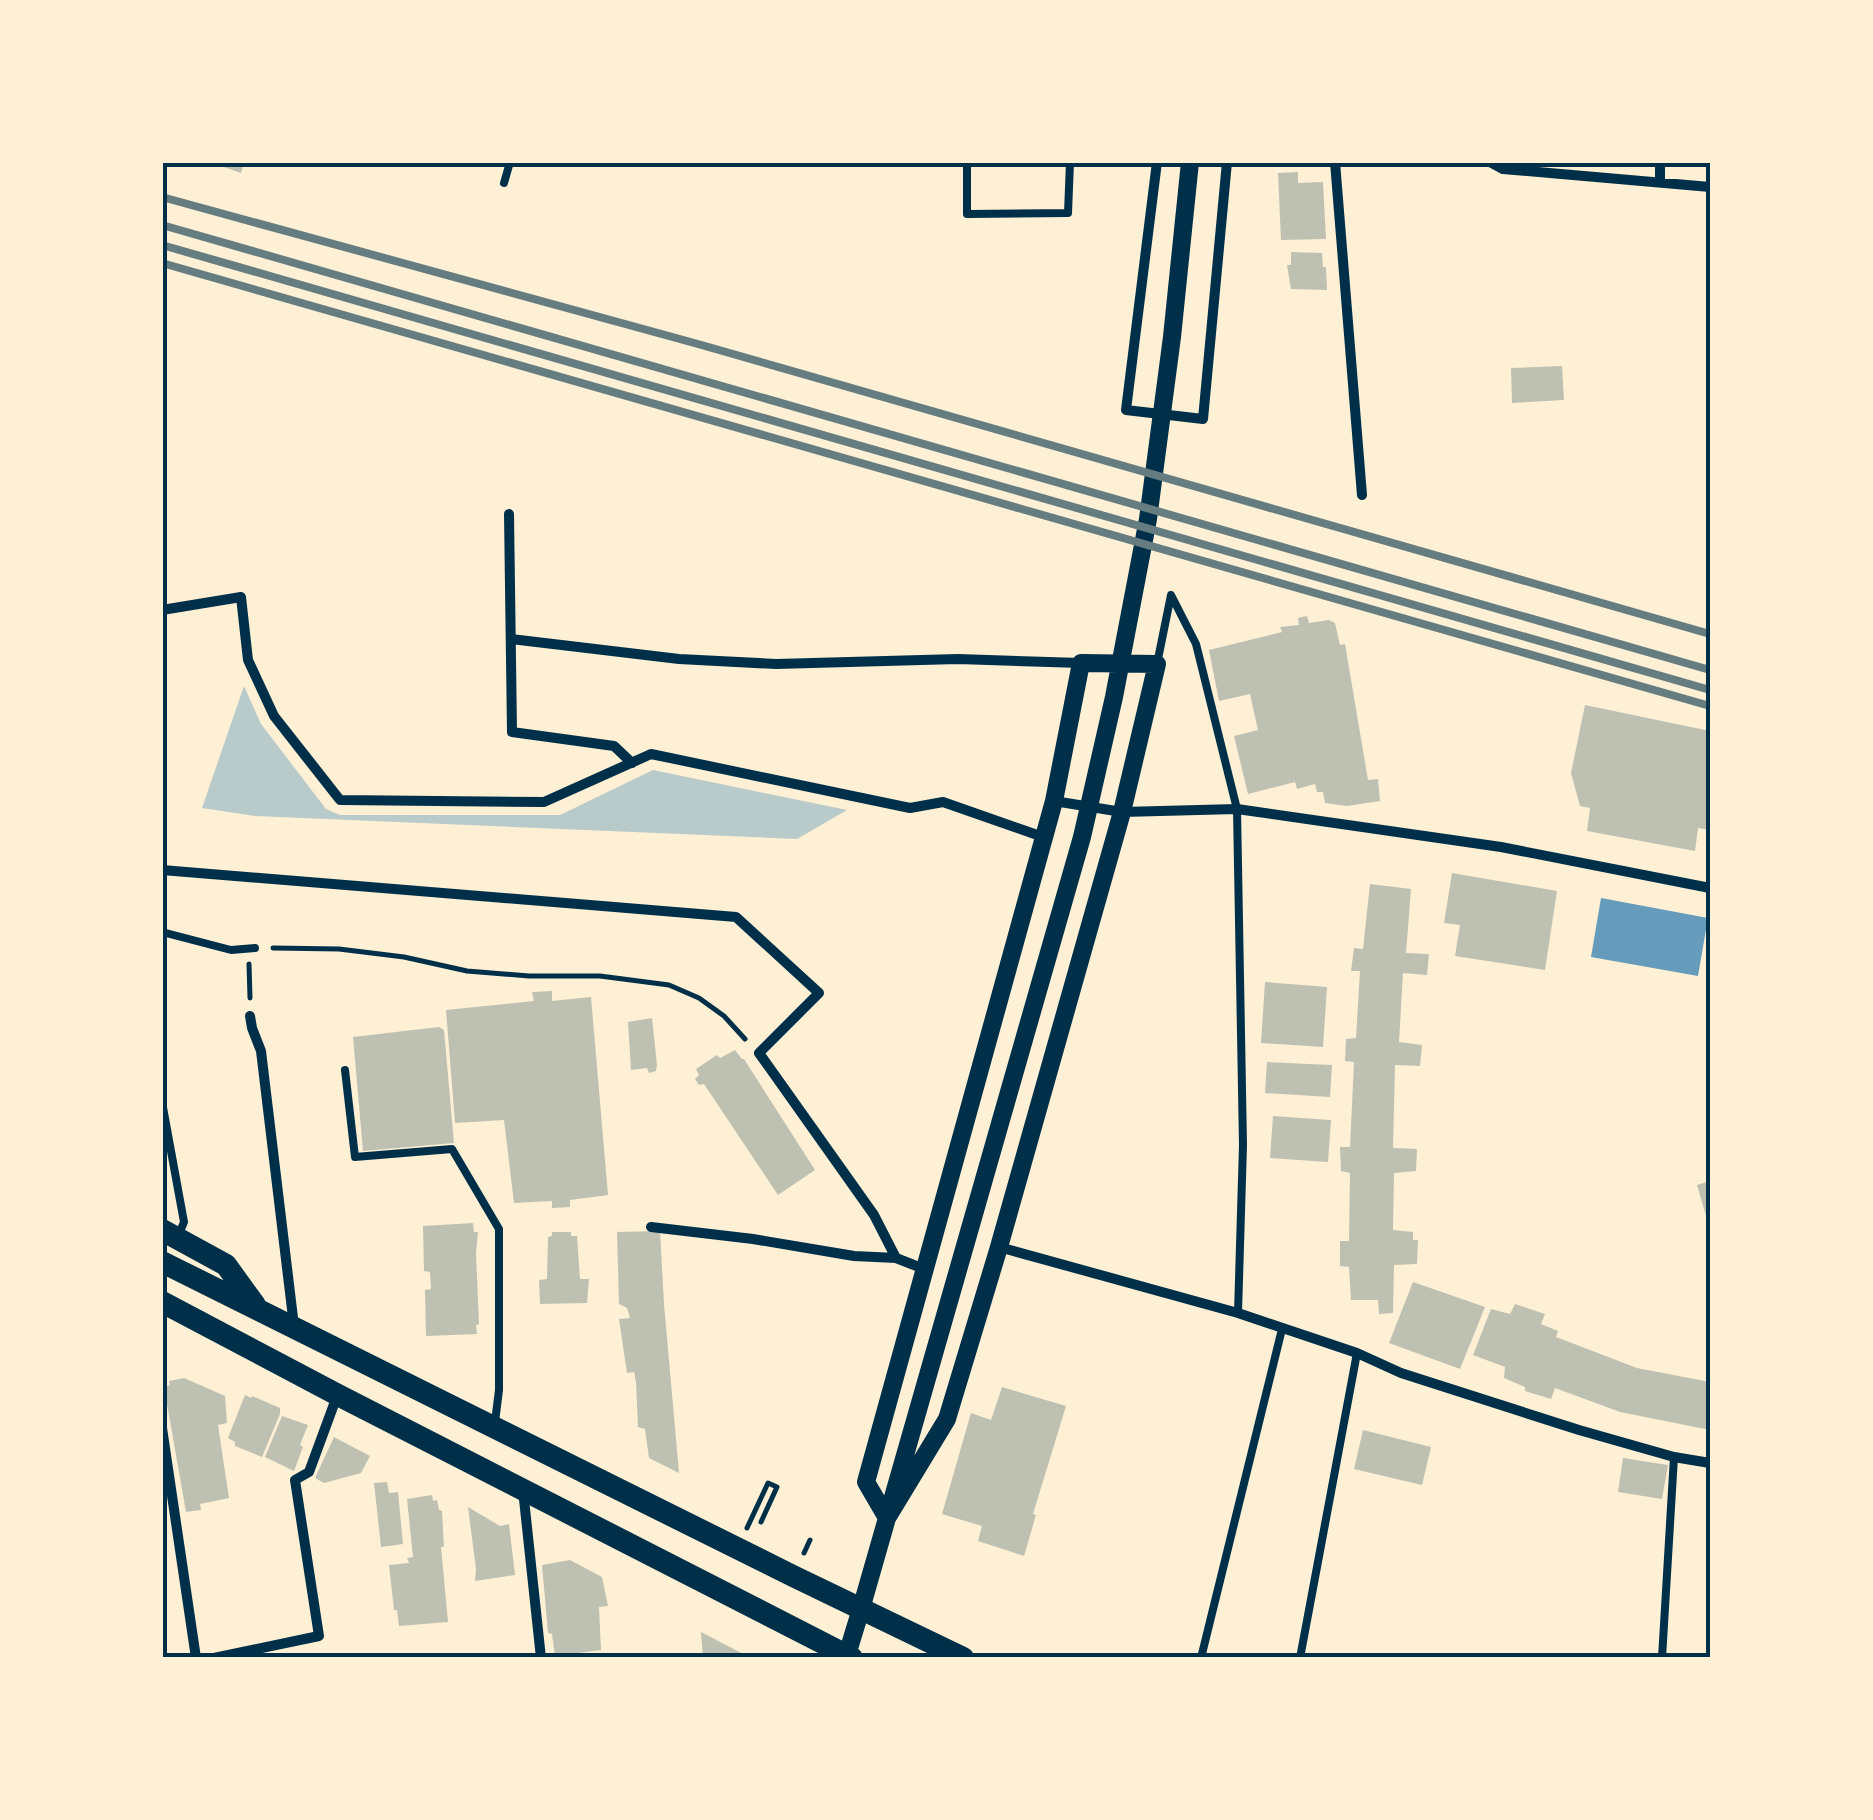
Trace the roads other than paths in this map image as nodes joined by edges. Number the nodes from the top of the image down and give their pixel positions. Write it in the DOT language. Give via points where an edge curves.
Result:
graph roads {
  1 [pos="510,162"];
  2 [pos="967,162"];
  3 [pos="1070,162"];
  4 [pos="1157,162"];
  5 [pos="1190,162"];
  6 [pos="1226,162"];
  7 [pos="1335,162"];
  8 [pos="1490,162"];
  9 [pos="1660,162"];
  10 [pos="1660,182"];
  11 [pos="504,183"];
  12 [pos="1710,187"];
  13 [pos="1362,495"];
  14 [pos="509,514"];
  15 [pos="162,610"];
  16 [pos="511,639"];
  17 [pos="1082,663"];
  18 [pos="1157,664"];
  19 [pos="632,763"];
  20 [pos="1054,801"];
  21 [pos="1237,809"];
  22 [pos="1122,812"];
  23 [pos="1043,837"];
  24 [pos="162,870"];
  25 [pos="1710,888"];
  26 [pos="162,932"];
  27 [pos="252,948"];
  28 [pos="250,1016"];
  29 [pos="345,1070"];
  30 [pos="162,1102"];
  31 [pos="651,1227"];
  32 [pos="170,1234"];
  33 [pos="999,1247"];
  34 [pos="896,1258"];
  35 [pos="162,1262"];
  36 [pos="924,1269"];
  37 [pos="162,1302"];
  38 [pos="259,1310"];
  39 [pos="1238,1313"];
  40 [pos="294,1328"];
  41 [pos="1282,1329"];
  42 [pos="1357,1354"];
  43 [pos="338,1395"];
  44 [pos="494,1426"];
  45 [pos="162,1428"];
  46 [pos="1674,1457"];
  47 [pos="1710,1463"];
  48 [pos="165,1468"];
  49 [pos="523,1490"];
  50 [pos="887,1518"];
  51 [pos="862,1609"];
  52 [pos="848,1656"];
  53 [pos="196,1658"];
  54 [pos="214,1658"];
  55 [pos="541,1658"];
  56 [pos="963,1658"];
  57 [pos="1201,1658"];
  58 [pos="1300,1658"];
  59 [pos="1662,1658"];
  1 -- 11 [label="lane"];
  2 -- 3 [label="lane" via="967,214 1068,212"];
  4 -- 6 [label="street" via="1126,410 1202,419"];
  5 -- 50 [label="street" via="1148,519 1114,697 1082,837"];
  7 -- 13 [label="street"];
  8 -- 10 [label="street" via="1503,169"];
  9 -- 10 [label="street"];
  10 -- 12 [label="street"];
  14 -- 16 [label="street"];
  15 -- 19 [label="street" via="241,598 248,660 274,716 340,800 544,802"];
  16 -- 17 [label="street" via="776,664"];
  16 -- 19 [label="street" via="512,732 614,746"];
  17 -- 18 [label="street"];
  17 -- 20 [label="street"];
  18 -- 21 [label="lane" via="1171,595 1196,644"];
  18 -- 22 [label="street"];
  19 -- 23 [label="street" via="652,754 910,808 943,802"];
  20 -- 22 [label="street"];
  20 -- 23 [label="street"];
  21 -- 22 [label="street"];
  21 -- 25 [label="street" via="1501,847"];
  21 -- 39 [label="lane" via="1244,1144"];
  22 -- 33 [label="street"];
  23 -- 36 [label="street"];
  24 -- 34 [label="street" via="736,917 820,993 758,1053 874,1215"];
  26 -- 27 [label="lane" via="231,950"];
  28 -- 40 [label="street" via="261,1052"];
  29 -- 44 [label="lane" via="355,1158 452,1150 499,1229"];
  30 -- 32 [label="lane" via="184,1222"];
  31 -- 34 [label="street"];
  32 -- 38 [label="highway" via="226,1265"];
  33 -- 39 [label="street"];
  33 -- 50 [label="street" via="947,1419"];
  34 -- 36 [label="street"];
  35 -- 38 [label="highway"];
  36 -- 50 [label="street" via="866,1482"];
  37 -- 43 [label="highway"];
  38 -- 40 [label="highway"];
  39 -- 41 [label="street"];
  40 -- 44 [label="highway"];
  41 -- 42 [label="street"];
  41 -- 57 [label="lane"];
  42 -- 46 [label="street"];
  42 -- 58 [label="lane"];
  43 -- 49 [label="highway"];
  43 -- 54 [label="street" via="309,1472 295,1480 319,1636"];
  44 -- 51 [label="highway"];
  45 -- 48 [label="street"];
  46 -- 47 [label="street"];
  46 -- 59 [label="lane"];
  48 -- 53 [label="street"];
  49 -- 52 [label="highway"];
  49 -- 55 [label="street"];
  50 -- 51 [label="street"];
  51 -- 52 [label="street"];
  51 -- 56 [label="highway"];
}
